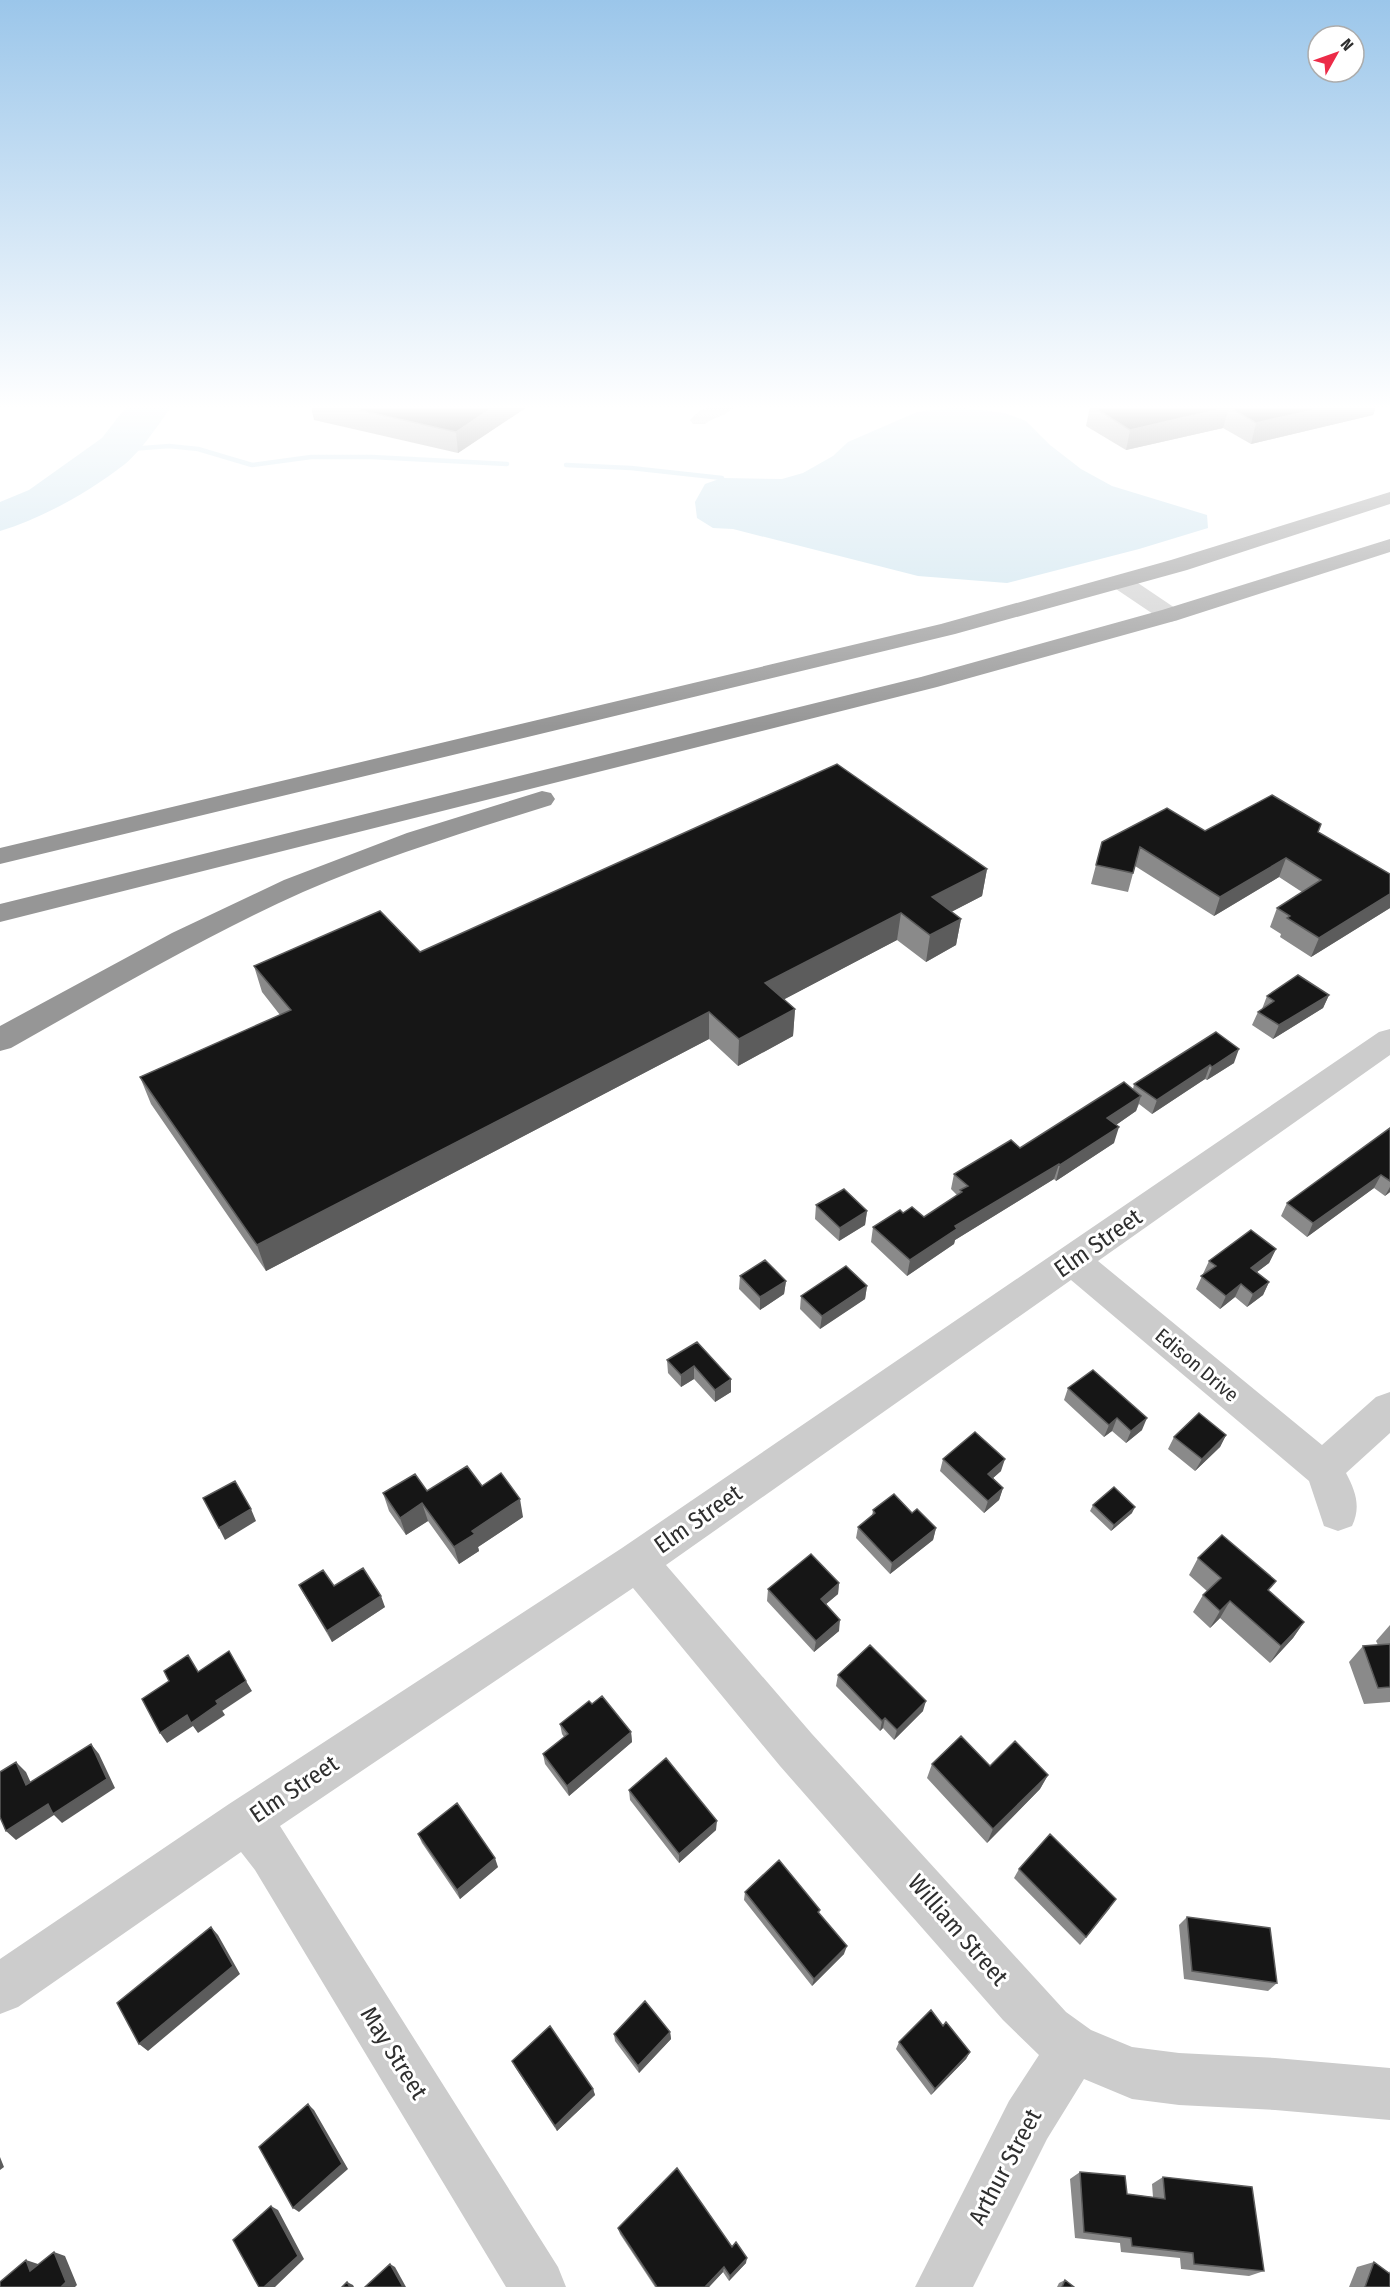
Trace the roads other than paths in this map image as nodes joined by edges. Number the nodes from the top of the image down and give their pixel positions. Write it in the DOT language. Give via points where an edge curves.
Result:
graph roads {
  1 [pos="1340,514"];
  2 [pos="1390,545"];
  3 [pos="1121,582"];
  4 [pos="1170,615"];
  5 [pos="892,691"];
  6 [pos="315,781"];
  7 [pos="0,834"];
  8 [pos="0,856"];
  9 [pos="0,913"];
  10 [pos="0,1040"];
  11 [pos="1390,1040"];
  12 [pos="1072,1260"];
  13 [pos="1390,1409"];
  14 [pos="1323,1469"];
  15 [pos="1338,1513"];
  16 [pos="637,1562"];
  17 [pos="246,1821"];
  18 [pos="0,1989"];
  19 [pos="1072,2049"];
  20 [pos="1390,2094"];
  21 [pos="538,2287"];
  22 [pos="943,2287"];
  1 -- 3 [label="highway"];
  2 -- 4 [label="highway"];
  3 -- 4 [label="street"];
  3 -- 6 [label="highway" via="897,642"];
  4 -- 5 [label="highway"];
  5 -- 9 [label="highway"];
  5 -- 10 [label="highway" via="835,717 631,772 360,859 218,922"];
  6 -- 7 [label="highway" via="244,786"];
  6 -- 8 [label="highway"];
  11 -- 12 [label="street, Elm Street"];
  12 -- 14 [label="street, Edison Drive"];
  12 -- 16 [label="street, Elm Street"];
  13 -- 14 [label="street"];
  14 -- 15 [label="street, Edison Drive" via="1334,1490"];
  16 -- 17 [label="street, Elm Street"];
  16 -- 19 [label="street, William Street" via="796,1750 1021,2002"];
  17 -- 18 [label="street, Elm Street"];
  17 -- 21 [label="street, May Street" via="272,1853"];
  19 -- 20 [label="street, William Street" via="1132,2073"];
  19 -- 22 [label="street, Arthur Street" via="1028,2120"];
}
